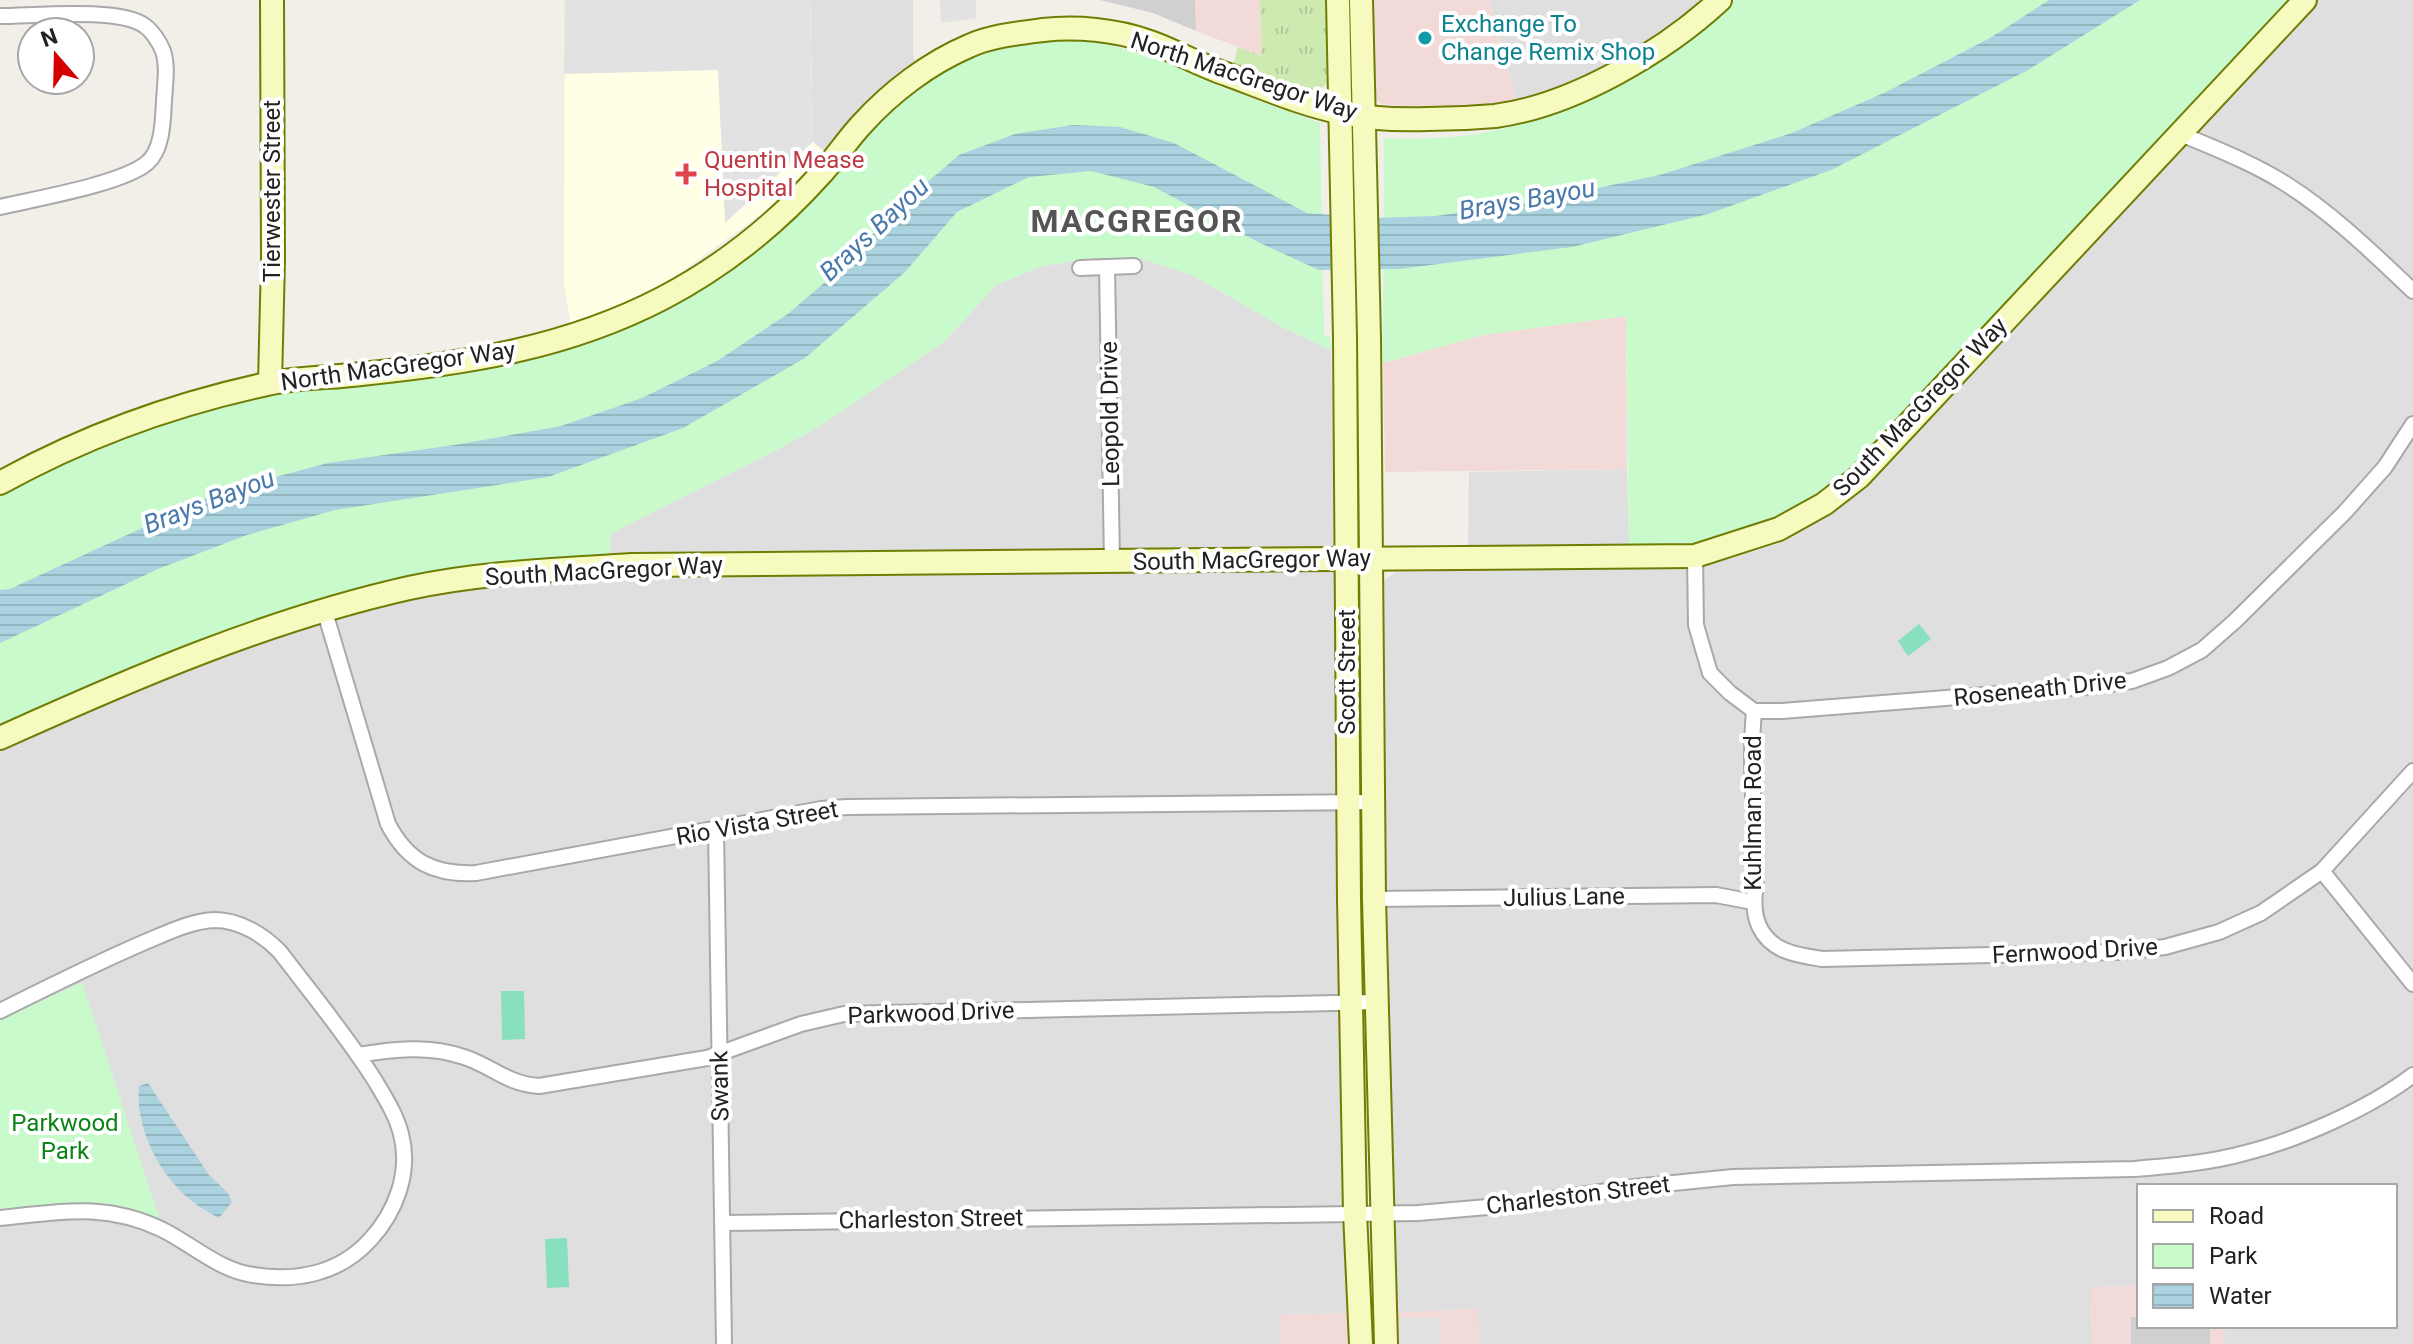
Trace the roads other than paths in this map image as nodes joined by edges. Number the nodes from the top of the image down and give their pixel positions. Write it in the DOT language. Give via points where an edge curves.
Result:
graph roads {
  1 [pos="272,0"];
  2 [pos="1338,0"];
  3 [pos="1361,0"];
  4 [pos="1720,0"];
  5 [pos="2305,0"];
  6 [pos="0,16"];
  7 [pos="1339,113"];
  8 [pos="1364,116"];
  9 [pos="2181,134"];
  10 [pos="1353,157"];
  11 [pos="0,207"];
  12 [pos="1134,266"];
  13 [pos="1107,267"];
  14 [pos="1080,268"];
  15 [pos="2413,291"];
  16 [pos="270,383"];
  17 [pos="2413,424"];
  18 [pos="0,483"];
  19 [pos="1695,556"];
  20 [pos="1347,558"];
  21 [pos="1372,558"];
  22 [pos="1112,562"];
  23 [pos="324,609"];
  24 [pos="1754,711"];
  25 [pos="0,738"];
  26 [pos="2413,771"];
  27 [pos="1348,802"];
  28 [pos="1373,802"];
  29 [pos="716,829"];
  30 [pos="2322,871"];
  31 [pos="1374,899"];
  32 [pos="1753,902"];
  33 [pos="1772,944"];
  34 [pos="2413,984"];
  35 [pos="1377,1002"];
  36 [pos="1352,1003"];
  37 [pos="0,1011"];
  38 [pos="719,1054"];
  39 [pos="358,1055"];
  40 [pos="2413,1075"];
  41 [pos="1355,1212"];
  42 [pos="1382,1213"];
  43 [pos="0,1218"];
  44 [pos="723,1223"];
  45 [pos="724,1344"];
  46 [pos="1361,1344"];
  47 [pos="1386,1344"];
  1 -- 16 [label="main road, Tierwester Street"];
  2 -- 7 [label="main road, Scott Street"];
  3 -- 8 [label="main road, Scott Street"];
  4 -- 8 [label="main road, North MacGregor Way" via="1646,57 1548,102 1499,115 1403,120"];
  5 -- 9 [label="main road, South MacGregor Way"];
  6 -- 11 [label="street" via="105,15 134,20 155,37 166,73 162,127 149,162 106,181"];
  7 -- 8 [label="main road, North MacGregor Way"];
  7 -- 10 [label="main road, Scott Street"];
  7 -- 16 [label="main road, North MacGregor Way" via="1145,40 1102,31 1050,29 972,44 896,92 864,121 820,176 749,242 653,302 589,330 491,357"];
  8 -- 10 [label="main road, Scott Street"];
  9 -- 15 [label="street" via="2286,184 2352,233"];
  9 -- 19 [label="main road, South MacGregor Way" via="1859,477 1779,529"];
  10 -- 20 [label="main road, Scott Street" via="1345,337"];
  10 -- 21 [label="main road, Scott Street" via="1369,337"];
  12 -- 13 [label="street"];
  13 -- 14 [label="street"];
  13 -- 22 [label="street, Leopold Drive"];
  16 -- 18 [label="main road, North MacGregor Way" via="156,414"];
  17 -- 24 [label="street, Roseneath Drive" via="2385,467 2298,559 2202,650 2168,668 2132,681 2084,687"];
  19 -- 21 [label="main road, South MacGregor Way"];
  19 -- 24 [label="street, Kuhlman Road" via="1696,625 1710,673"];
  20 -- 21 [label="main road, South MacGregor Way"];
  20 -- 22 [label="main road, South MacGregor Way"];
  20 -- 27 [label="main road, Scott Street"];
  21 -- 28 [label="main road, Scott Street"];
  22 -- 23 [label="main road, South MacGregor Way" via="632,565 517,572 413,587"];
  23 -- 25 [label="main road, South MacGregor Way" via="235,639"];
  23 -- 29 [label="street, Rio Vista Street" via="388,824 402,847 421,863 445,872 476,873"];
  24 -- 32 [label="street, Kuhlman Road"];
  26 -- 30 [label="street, Fernwood Drive"];
  27 -- 28 [label="street, Rio Vista Street"];
  27 -- 29 [label="street, Rio Vista Street" via="847,807"];
  27 -- 36 [label="main road, Scott Street"];
  28 -- 31 [label="main road, Scott Street"];
  29 -- 38 [label="street, Swank"];
  30 -- 33 [label="street, Fernwood Drive" via="2261,913 2165,947 1822,959"];
  30 -- 34 [label="street"];
  31 -- 32 [label="street, Julius Lane" via="1716,895"];
  31 -- 35 [label="main road, Scott Street"];
  32 -- 33 [label="street, Kuhlman Road" via="1759,926"];
  35 -- 36 [label="street, Parkwood Drive"];
  35 -- 42 [label="main road, Scott Street"];
  36 -- 38 [label="street, Parkwood Drive" via="844,1014"];
  36 -- 41 [label="main road, Scott Street"];
  37 -- 39 [label="street" via="169,932 216,920 270,941"];
  38 -- 39 [label="street, Parkwood Drive" via="539,1086 512,1081 446,1052 412,1049"];
  38 -- 44 [label="street, Swank"];
  39 -- 43 [label="street" via="400,1131 402,1181 379,1230 337,1265 285,1279 249,1275 126,1215 88,1209"];
  40 -- 42 [label="street, Charleston Street" via="2294,1137 2182,1165 1733,1177 1511,1205"];
  41 -- 42 [label="street, Charleston Street"];
  41 -- 44 [label="street, Charleston Street"];
  41 -- 46 [label="main road, Scott Street"];
  42 -- 47 [label="main road, Scott Street"];
  44 -- 45 [label="street, Swank"];
}
